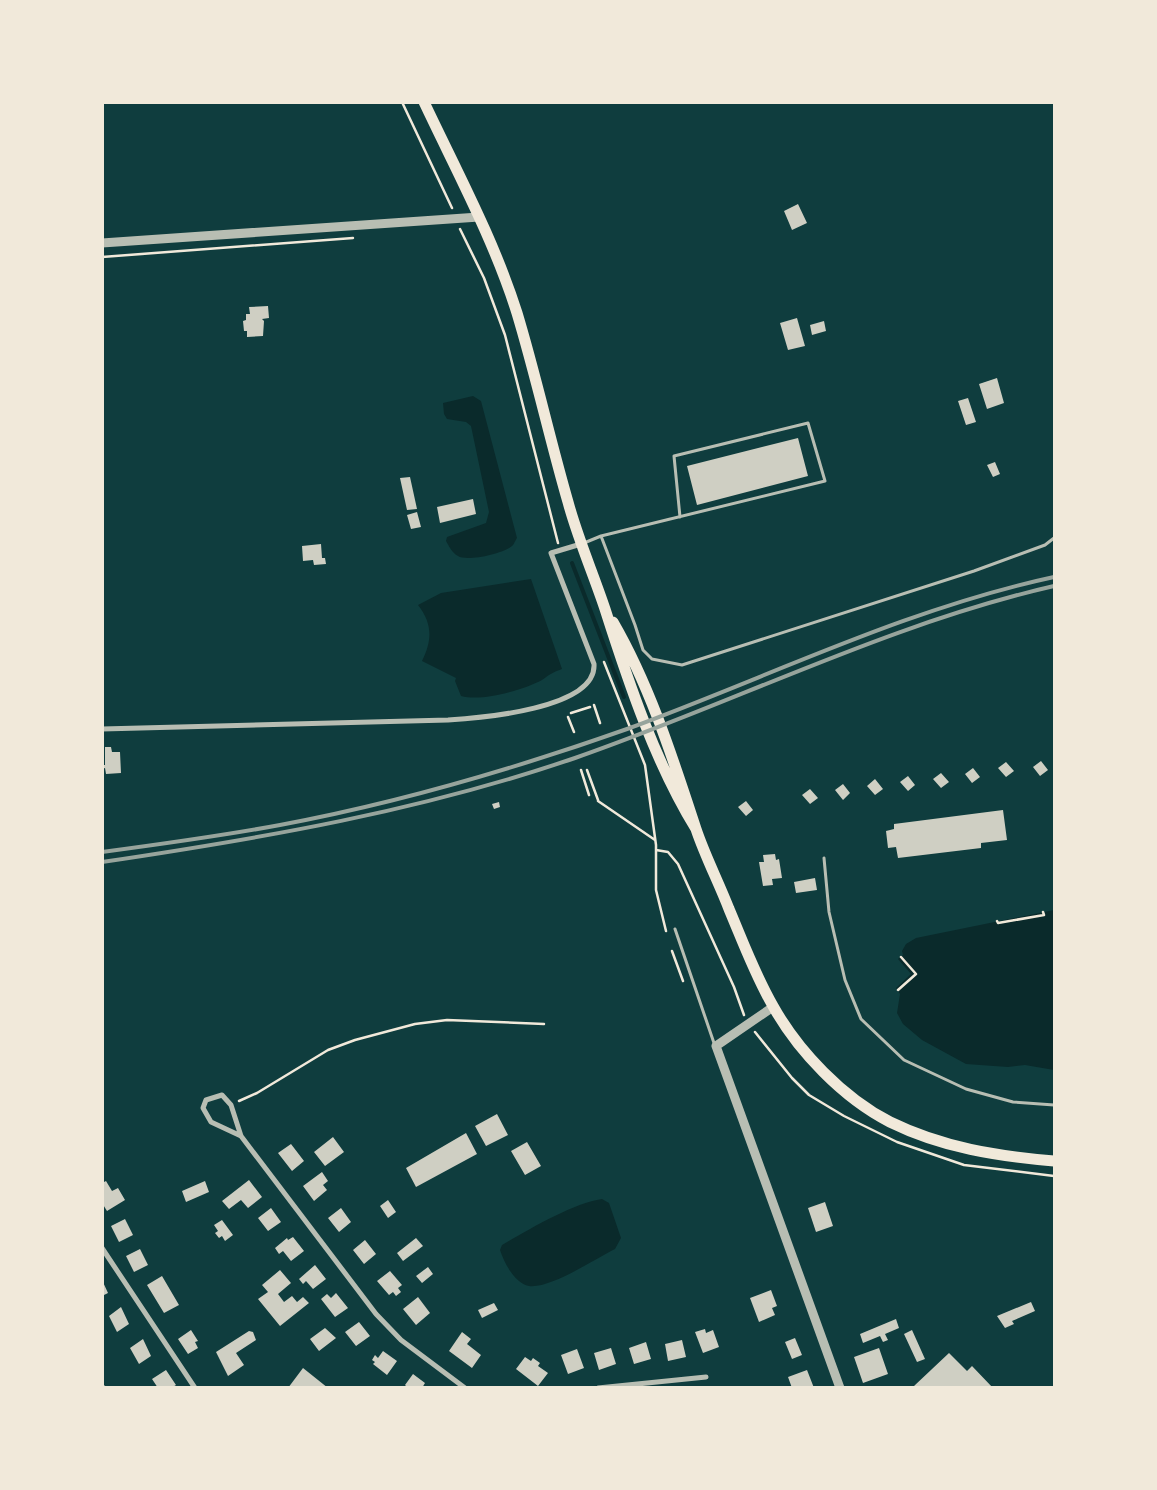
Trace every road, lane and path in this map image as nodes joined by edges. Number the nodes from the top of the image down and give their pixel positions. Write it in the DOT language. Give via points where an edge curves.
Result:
graph roads {
  1 [pos="402,102"];
  2 [pos="424,102"];
  3 [pos="452,209"];
  4 [pos="480,217"];
  5 [pos="457,229"];
  6 [pos="361,237"];
  7 [pos="102,243"];
  8 [pos="102,256"];
  9 [pos="680,517"];
  10 [pos="601,536"];
  11 [pos="1054,538"];
  12 [pos="581,544"];
  13 [pos="560,550"];
  14 [pos="601,656"];
  15 [pos="594,705"];
  16 [pos="590,706"];
  17 [pos="571,713"];
  18 [pos="568,717"];
  19 [pos="600,723"];
  20 [pos="102,729"];
  21 [pos="574,732"];
  22 [pos="581,770"];
  23 [pos="588,770"];
  24 [pos="589,795"];
  25 [pos="655,840"];
  26 [pos="824,858"];
  27 [pos="1044,912"];
  28 [pos="997,921"];
  29 [pos="675,929"];
  30 [pos="901,957"];
  31 [pos="898,990"];
  32 [pos="773,1007"];
  33 [pos="742,1012"];
  34 [pos="544,1024"];
  35 [pos="716,1046"];
  36 [pos="231,1105"];
  37 [pos="1054,1105"];
  38 [pos="241,1136"];
  39 [pos="1054,1161"];
  40 [pos="102,1248"];
  41 [pos="706,1377"];
  42 [pos="195,1388"];
  43 [pos="465,1388"];
  44 [pos="598,1388"];
  45 [pos="840,1388"];
  1 -- 3 [label="path"];
  2 -- 4 [label="main road"];
  4 -- 7 [label="street"];
  4 -- 12 [label="main road" via="517,314"];
  5 -- 13 [label="path" via="460,228 484,278 503,331"];
  6 -- 8 [label="path"];
  9 -- 9 [label="lane" via="825,481 808,423 674,456"];
  9 -- 10 [label="lane"];
  10 -- 11 [label="lane" via="643,650 652,659 682,665 974,571 1045,545"];
  10 -- 12 [label="lane"];
  12 -- 13 [label="street"];
  12 -- 32 [label="main road" via="616,647 657,751 676,795 696,829"];
  13 -- 20 [label="street" via="551,553 594,664 592,678 581,690 563,699 494,717 448,720"];
  14 -- 25 [label="path" via="645,765"];
  15 -- 19 [label="path"];
  16 -- 17 [label="path"];
  18 -- 21 [label="path"];
  22 -- 24 [label="path"];
  23 -- 25 [label="path" via="598,801"];
  25 -- 33 [label="path" via="656,850 668,852 678,864 734,987"];
  26 -- 37 [label="lane" via="829,912 845,980 861,1019 904,1060 966,1090 1013,1102"];
  27 -- 28 [label="path" via="1044,915"];
  29 -- 35 [label="lane"];
  30 -- 31 [label="path" via="916,974"];
  32 -- 35 [label="street"];
  32 -- 39 [label="main road" via="799,1043 831,1078 888,1121 976,1152"];
  34 -- 36 [label="path" via="447,1020 389,1031 328,1050"];
  35 -- 45 [label="street"];
  36 -- 38 [label="street"];
  36 -- 38 [label="street" via="222,1095 206,1100 203,1108 212,1122"];
  38 -- 43 [label="street" via="376,1314 401,1340"];
  40 -- 42 [label="street"];
  41 -- 44 [label="street"];
}
